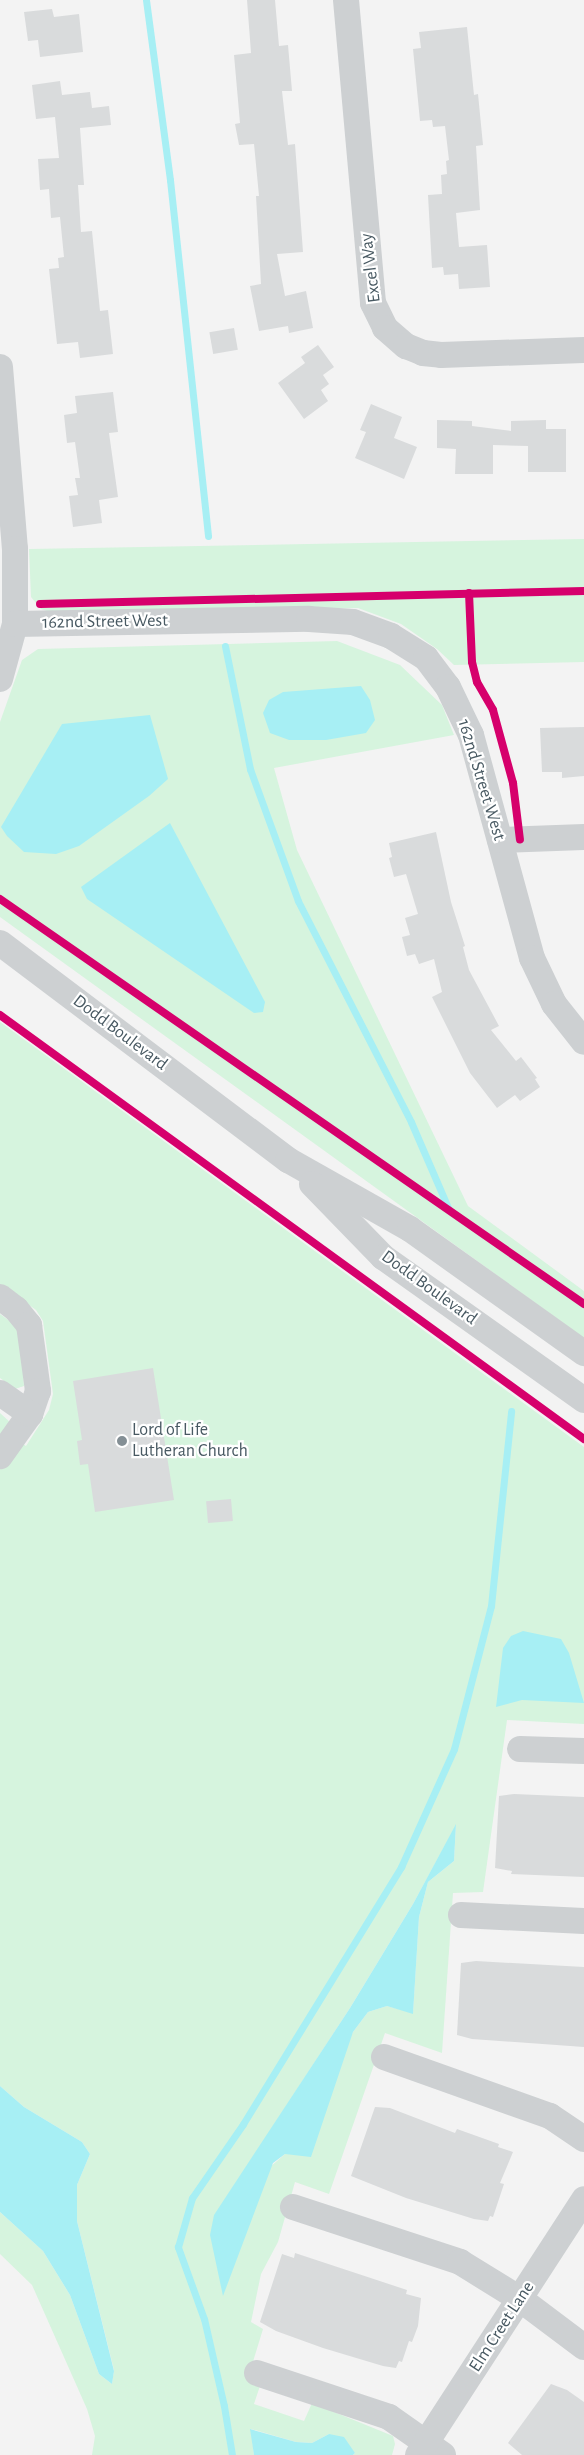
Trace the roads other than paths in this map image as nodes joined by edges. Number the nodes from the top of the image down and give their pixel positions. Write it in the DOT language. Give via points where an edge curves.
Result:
graph roads {
  1 [pos="346,0"];
  2 [pos="584,350"];
  3 [pos="0,367"];
  4 [pos="0,371"];
  5 [pos="15,624"];
  6 [pos="0,679"];
  7 [pos="584,837"];
  8 [pos="500,840"];
  9 [pos="0,942"];
  10 [pos="584,1042"];
  11 [pos="288,1160"];
  12 [pos="0,1298"];
  13 [pos="584,1353"];
  14 [pos="0,1393"];
  15 [pos="584,1400"];
  16 [pos="30,1414"];
  17 [pos="0,1456"];
  18 [pos="520,1749"];
  19 [pos="584,1752"];
  20 [pos="461,1915"];
  21 [pos="584,1921"];
  22 [pos="384,2057"];
  23 [pos="584,2139"];
  24 [pos="584,2199"];
  25 [pos="293,2207"];
  26 [pos="520,2299"];
  27 [pos="584,2347"];
  28 [pos="257,2373"];
  29 [pos="429,2451"];
  1 -- 2 [label="street, Excel Way" via="373,303 386,328 406,346 423,353"];
  3 -- 4 [label="street"];
  4 -- 5 [label="street" via="15,549"];
  5 -- 6 [label="street"];
  5 -- 8 [label="street, 162nd Street West" via="309,619 353,622 391,636 426,658 448,687 470,735"];
  7 -- 8 [label="street"];
  8 -- 10 [label="street, 162nd Street West" via="532,958 554,1004"];
  9 -- 11 [label="street, Dodd Boulevard"];
  11 -- 13 [label="street, Dodd Boulevard" via="410,1230"];
  11 -- 15 [label="street, Dodd Boulevard" via="383,1257"];
  12 -- 16 [label="street" via="16,1309 29,1325 38,1391"];
  14 -- 16 [label="street"];
  16 -- 17 [label="street"];
  18 -- 19 [label="street"];
  20 -- 21 [label="street"];
  22 -- 23 [label="street" via="550,2116"];
  24 -- 26 [label="street, Elm Creet Lane"];
  25 -- 26 [label="street" via="460,2262"];
  26 -- 27 [label="street"];
  26 -- 29 [label="street, Elm Creet Lane"];
  28 -- 29 [label="street" via="389,2417"];
}
